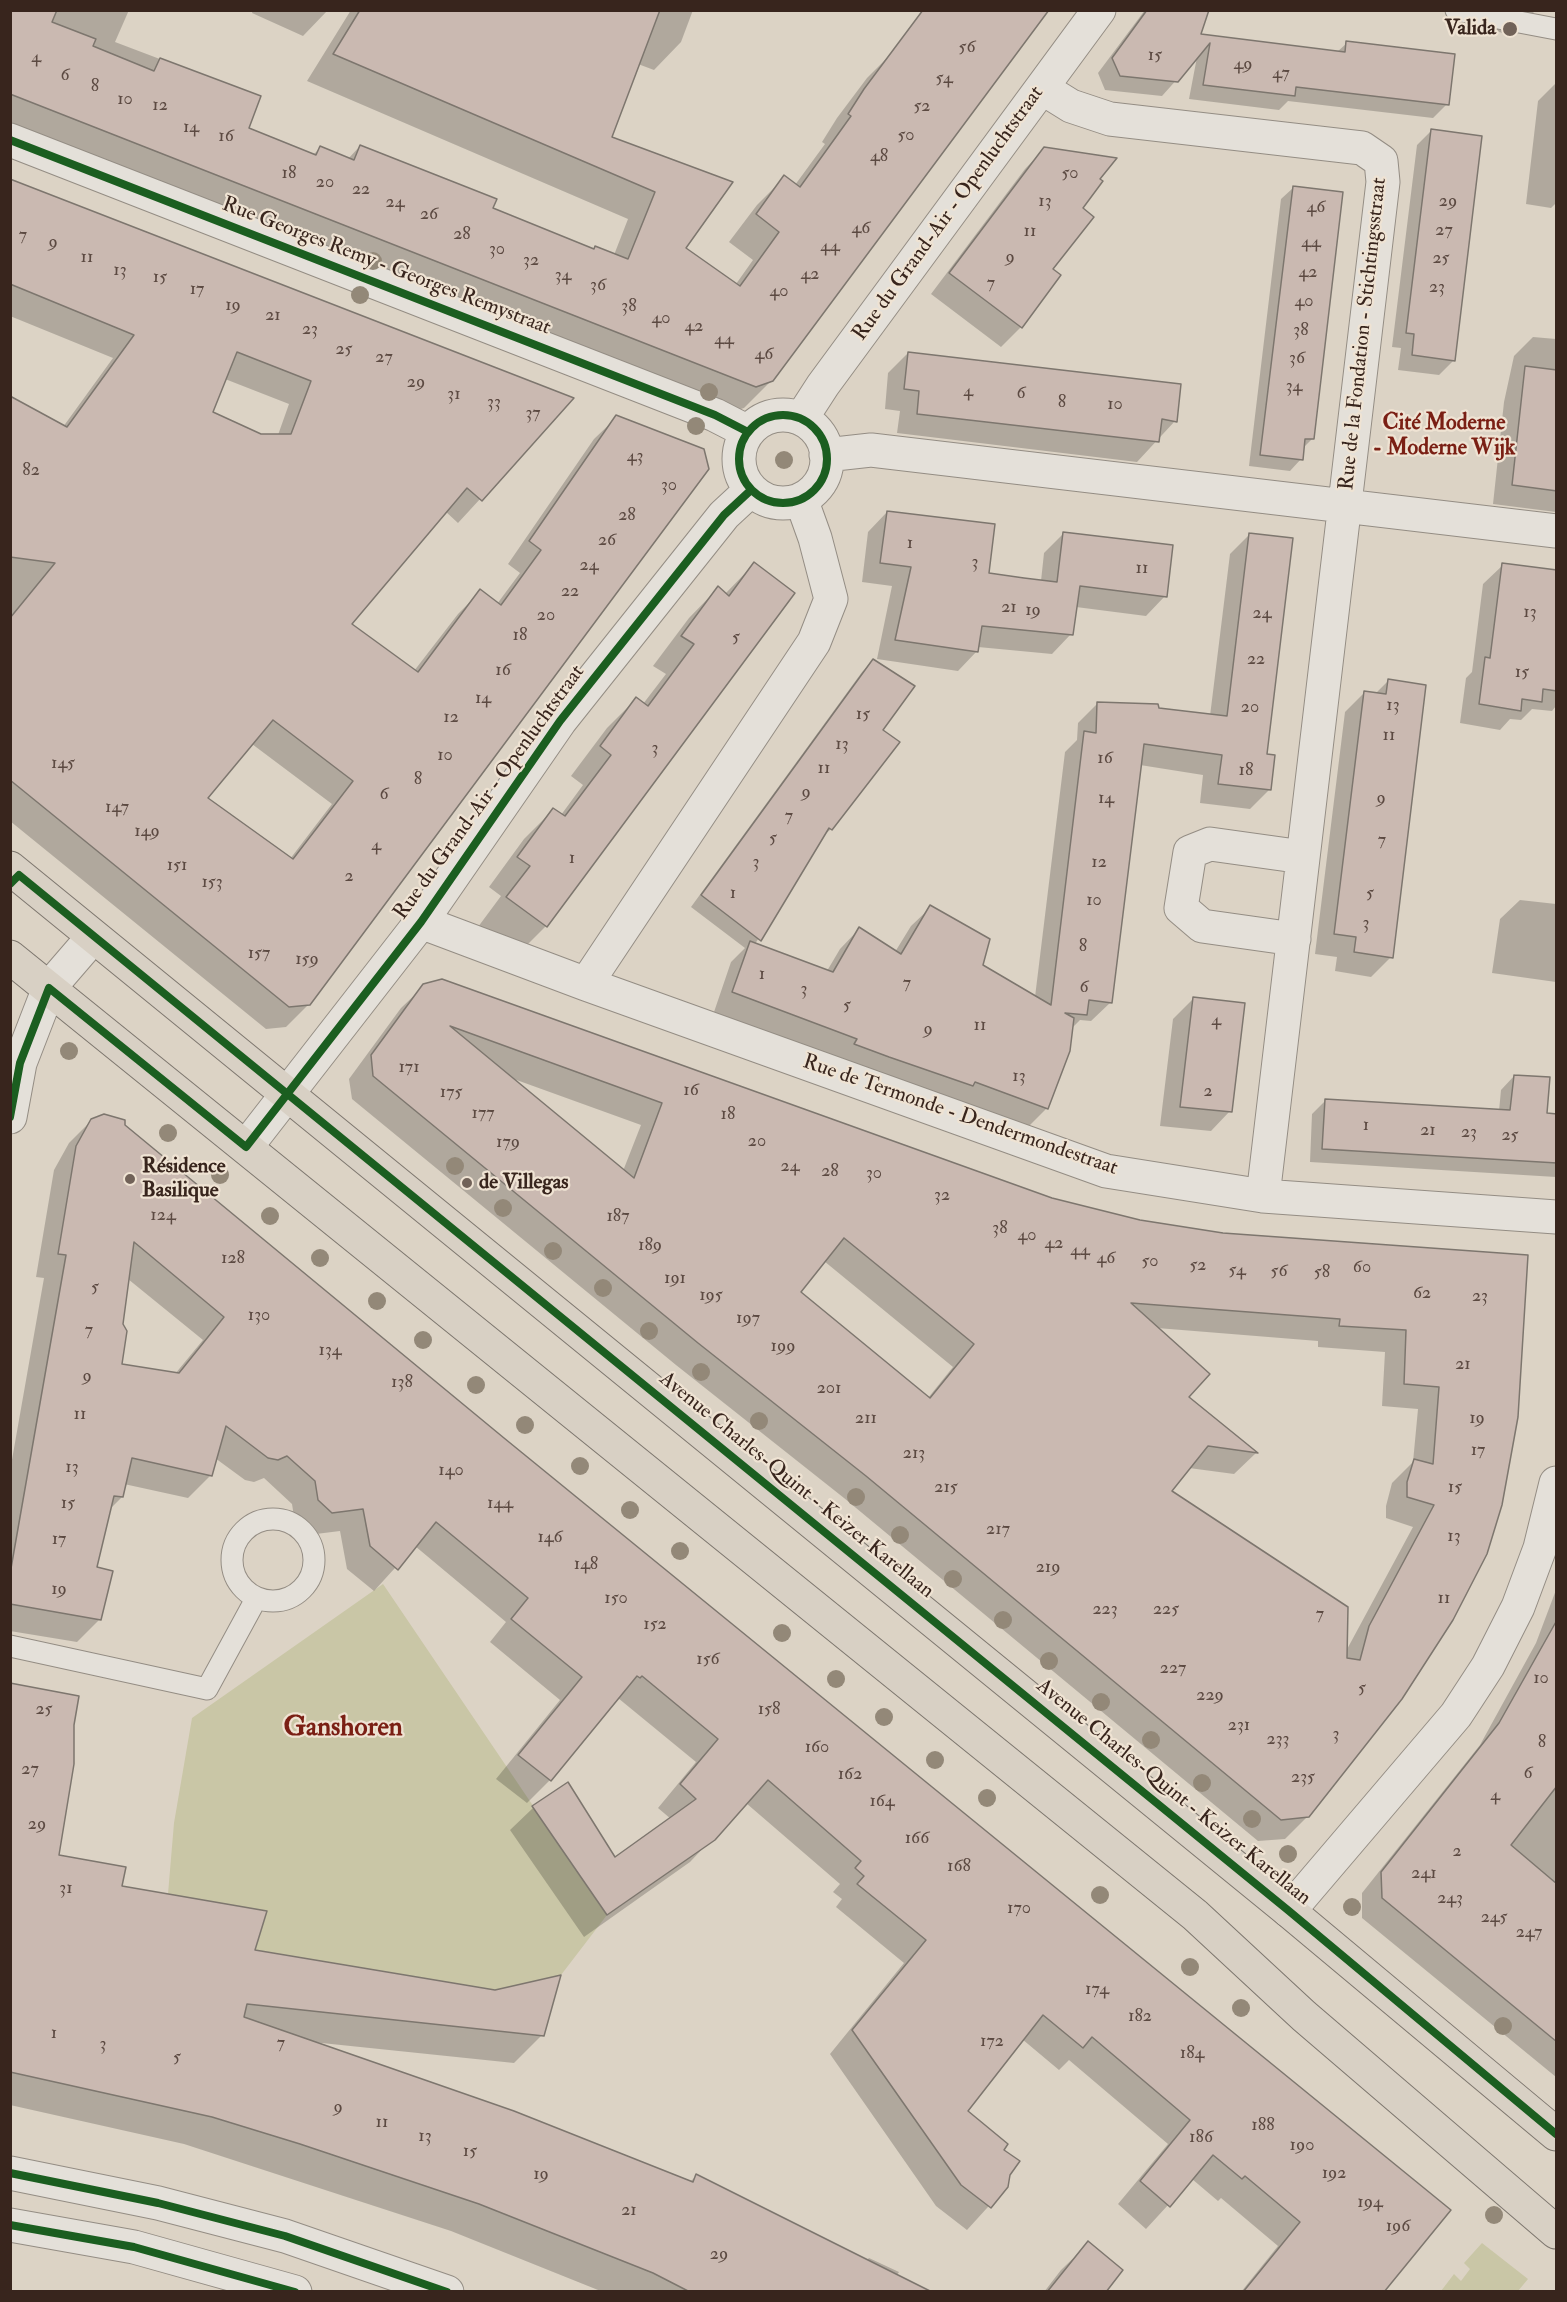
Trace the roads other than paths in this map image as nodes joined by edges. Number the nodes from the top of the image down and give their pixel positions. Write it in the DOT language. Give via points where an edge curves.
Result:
graph roads {
  1 [pos="1099,10"];
  2 [pos="1456,10"];
  3 [pos="1557,29"];
  4 [pos="1042,88"];
  5 [pos="10,140"];
  6 [pos="801,419"];
  7 [pos="748,432"];
  8 [pos="826,455"];
  9 [pos="751,490"];
  10 [pos="801,499"];
  11 [pos="1345,508"];
  12 [pos="1557,531"];
  13 [pos="1303,856"];
  14 [pos="13,876"];
  15 [pos="422,922"];
  16 [pos="93,937"];
  17 [pos="1294,939"];
  18 [pos="10,957"];
  19 [pos="585,984"];
  20 [pos="49,988"];
  21 [pos="287,1094"];
  22 [pos="10,1117"];
  23 [pos="246,1147"];
  24 [pos="1263,1196"];
  25 [pos="1557,1216"];
  26 [pos="1557,1483"];
  27 [pos="256,1599"];
  28 [pos="10,1646"];
  29 [pos="1289,1911"];
  30 [pos="1557,2134"];
  31 [pos="10,2173"];
  32 [pos="10,2225"];
  33 [pos="1556,2231"];
  34 [pos="295,2292"];
  35 [pos="447,2292"];
  1 -- 4 [label="street, Rue du Grand-Air - Openluchtstraat"];
  2 -- 3 [label="lane"];
  4 -- 6 [label="street, Rue du Grand-Air - Openluchtstraat"];
  4 -- 11 [label="street, Rue de la Fondation - Stichtingsstraat" via="1071,106 1110,119 1362,148 1381,160 1383,182"];
  5 -- 7 [label="street, Rue Georges Remy - Georges Remystraat" via="716,415"];
  6 -- 7 [label="street" via="767,418"];
  6 -- 8 [label="street" via="819,434"];
  7 -- 9 [label="street" via="739,453 739,466"];
  8 -- 10 [label="street" via="823,476 811,494"];
  8 -- 11 [label="street" via="872,450"];
  9 -- 10 [label="street" via="759,497 780,503"];
  9 -- 15 [label="street, Rue du Grand-Air - Openluchtstraat" via="724,515 560,721"];
  10 -- 19 [label="street" via="831,599 814,642"];
  11 -- 12 [label="street"];
  11 -- 13 [label="street, Rue de la Fondation - Stichtingsstraat"];
  13 -- 17 [label="street, Rue de la Fondation - Stichtingsstraat"];
  13 -- 17 [label="street" via="1210,844 1190,852 1181,908 1202,926"];
  14 -- 16 [label="main road, Avenue Charles-Quint - Keizer Karellaan"];
  15 -- 19 [label="street, Rue de Termonde - Dendermondestraat"];
  15 -- 21 [label="street, Rue du Grand-Air - Openluchtstraat"];
  16 -- 20 [label="street"];
  16 -- 21 [label="main road, Avenue Charles-Quint - Keizer Karellaan"];
  17 -- 24 [label="street, Rue de la Fondation - Stichtingsstraat"];
  18 -- 20 [label="main road"];
  19 -- 24 [label="street, Rue de Termonde - Dendermondestraat" via="1106,1171"];
  20 -- 22 [label="street" via="20,1063"];
  20 -- 23 [label="main road"];
  21 -- 23 [label="street, Rue du Grand-Air - Openluchtstraat"];
  21 -- 29 [label="main road, Avenue Charles-Quint - Keizer Karellaan"];
  23 -- 33 [label="main road" via="1196,1915 1304,2016"];
  24 -- 25 [label="street, Rue de Termonde - Dendermondestraat"];
  26 -- 29 [label="street" via="1518,1607 1488,1666 1456,1715"];
  27 -- 28 [label="lane" via="207,1689"];
  29 -- 30 [label="main road, Avenue Charles-Quint - Keizer Karellaan"];
  31 -- 35 [label="street" via="158,2203 285,2236"];
  32 -- 34 [label="street" via="134,2247"];
}
